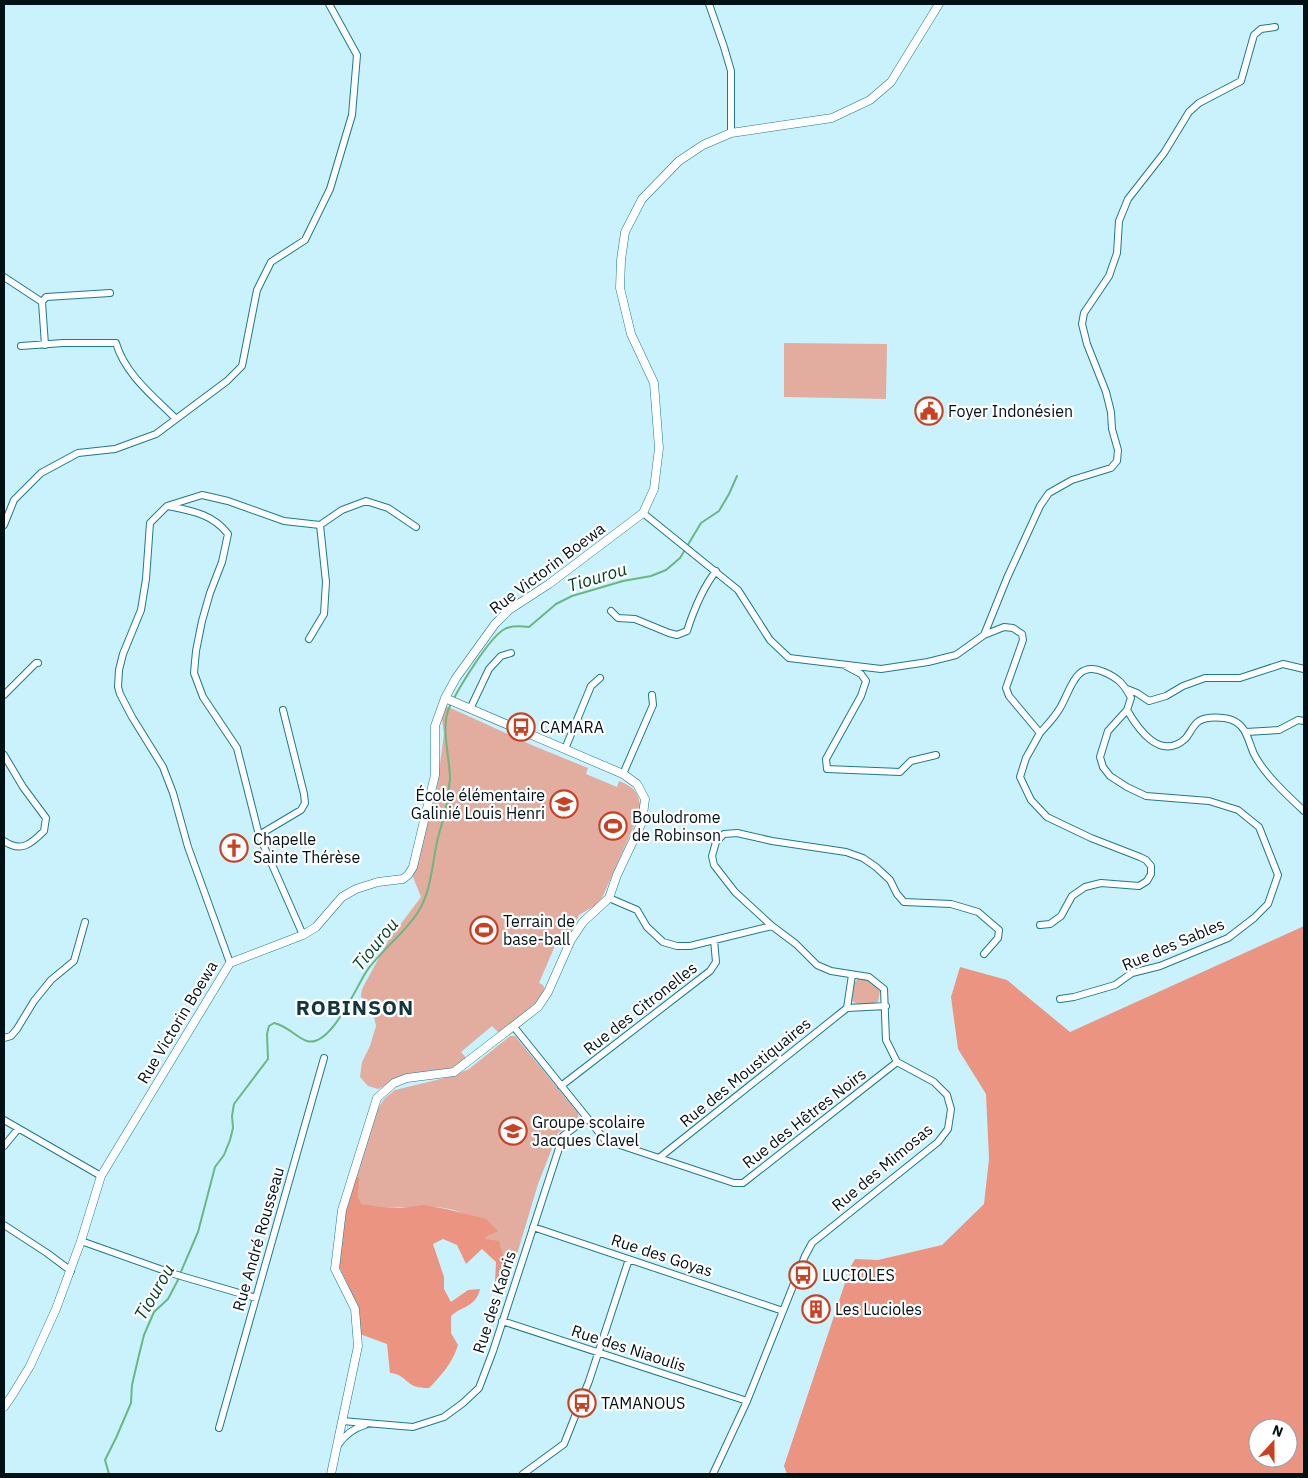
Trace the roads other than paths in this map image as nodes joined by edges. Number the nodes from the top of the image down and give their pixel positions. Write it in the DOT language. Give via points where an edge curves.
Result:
graph roads {
  1 [pos="328,4"];
  2 [pos="709,4"];
  3 [pos="938,4"];
  4 [pos="1276,28"];
  5 [pos="731,133"];
  6 [pos="4,277"];
  7 [pos="110,293"];
  8 [pos="42,302"];
  9 [pos="45,345"];
  10 [pos="21,346"];
  11 [pos="175,418"];
  12 [pos="167,506"];
  13 [pos="643,513"];
  14 [pos="4,525"];
  15 [pos="320,525"];
  16 [pos="416,527"];
  17 [pos="716,571"];
  18 [pos="611,611"];
  19 [pos="984,634"];
  20 [pos="309,639"];
  21 [pos="511,653"];
  22 [pos="38,663"];
  23 [pos="840,663"];
  24 [pos="1304,669"];
  25 [pos="600,678"];
  26 [pos="1126,689"];
  27 [pos="4,695"];
  28 [pos="652,695"];
  29 [pos="450,700"];
  30 [pos="470,709"];
  31 [pos="283,710"];
  32 [pos="1127,710"];
  33 [pos="1304,721"];
  34 [pos="1246,732"];
  35 [pos="1040,733"];
  36 [pos="565,749"];
  37 [pos="4,755"];
  38 [pos="936,755"];
  39 [pos="623,774"];
  40 [pos="1304,811"];
  41 [pos="259,835"];
  42 [pos="4,841"];
  43 [pos="609,898"];
  44 [pos="85,922"];
  45 [pos="1040,925"];
  46 [pos="772,926"];
  47 [pos="303,935"];
  48 [pos="714,940"];
  49 [pos="984,954"];
  50 [pos="230,963"];
  51 [pos="852,975"];
  52 [pos="1060,999"];
  53 [pos="886,1006"];
  54 [pos="847,1008"];
  55 [pos="514,1027"];
  56 [pos="4,1038"];
  57 [pos="324,1058"];
  58 [pos="897,1062"];
  59 [pos="561,1086"];
  60 [pos="587,1118"];
  61 [pos="4,1120"];
  62 [pos="18,1129"];
  63 [pos="4,1146"];
  64 [pos="659,1158"];
  65 [pos="101,1176"];
  66 [pos="4,1225"];
  67 [pos="533,1226"];
  68 [pos="82,1241"];
  69 [pos="629,1259"];
  70 [pos="70,1272"];
  71 [pos="256,1298"];
  72 [pos="783,1310"];
  73 [pos="502,1322"];
  74 [pos="598,1352"];
  75 [pos="747,1401"];
  76 [pos="4,1407"];
  77 [pos="342,1421"];
  78 [pos="370,1423"];
  79 [pos="219,1428"];
  80 [pos="337,1446"];
  81 [pos="331,1474"];
  82 [pos="523,1474"];
  83 [pos="713,1474"];
  1 -- 11 [label="street" via="357,55 352,115 330,189 305,240 272,262 256,290 242,366 227,381"];
  2 -- 5 [label="street" via="731,71"];
  3 -- 5 [label="street, Rue Victorin Boewa" via="891,82 870,100 832,118"];
  4 -- 19 [label="street" via="1261,29 1254,35 1241,81 1199,102 1189,112 1164,153 1128,199 1119,221 1117,253 1110,276 1084,313 1082,324 1108,402 1118,450 1117,461 1110,468 1072,480 1049,492"];
  5 -- 13 [label="street, Rue Victorin Boewa" via="703,145 679,161 642,199 625,232 620,288 631,334 654,384 659,448 654,489"];
  6 -- 8 [label="street"];
  7 -- 8 [label="street" via="46,297"];
  8 -- 9 [label="street"];
  9 -- 10 [label="street"];
  9 -- 11 [label="street" via="116,343 137,380"];
  11 -- 14 [label="street" via="156,434 115,449 78,453 41,473 14,500"];
  12 -- 15 [label="street" via="202,495 284,521"];
  12 -- 41 [label="street" via="192,510 219,522 228,534 202,621 194,673 204,696 237,748"];
  12 -- 50 [label="street" via="150,523 141,610 123,654 118,687 132,718 163,767"];
  13 -- 17 [label="street"];
  13 -- 29 [label="street, Rue Victorin Boewa" via="509,610 491,628 456,678"];
  15 -- 16 [label="street" via="342,510 366,501 388,508"];
  15 -- 20 [label="street" via="326,582 324,614"];
  17 -- 18 [label="street" via="700,598 687,631 678,635 635,619 618,618"];
  17 -- 23 [label="street" via="738,590 770,640 789,658"];
  19 -- 23 [label="street" via="956,655 928,662 881,669"];
  19 -- 35 [label="street" via="1004,627 1014,628 1022,634 1021,648 1006,688"];
  21 -- 30 [label="street" via="501,656 490,669"];
  22 -- 27 [label="street"];
  23 -- 38 [label="street" via="861,674 866,681 826,759 827,769 900,772 911,761"];
  24 -- 26 [label="street" via="1283,664 1240,678 1205,678 1149,701"];
  25 -- 36 [label="street" via="591,686"];
  26 -- 32 [label="street" via="1131,698"];
  26 -- 35 [label="street" via="1120,680 1097,669 1086,669 1078,674 1060,709"];
  28 -- 39 [label="street" via="654,705"];
  29 -- 30 [label="street"];
  29 -- 47 [label="street, Rue Victorin Boewa" via="435,726 435,775 413,867 408,875 403,879 356,889 342,897 316,926"];
  30 -- 36 [label="street"];
  31 -- 41 [label="street" via="305,803 301,810"];
  32 -- 34 [label="street" via="1137,728 1161,746 1174,746 1186,739 1199,721 1207,718 1227,718 1241,725"];
  32 -- 52 [label="street, Rue des Sables" via="1108,731 1100,757 1110,776 1146,796 1209,802 1238,810 1259,827 1278,875 1268,904 1228,938 1132,974 1115,985"];
  33 -- 34 [label="street" via="1298,720 1279,730"];
  34 -- 40 [label="street" via="1255,755 1284,792"];
  35 -- 45 [label="street" via="1020,777 1031,800 1047,817 1146,860 1151,866 1151,874 1139,886 1101,883 1085,887 1072,896 1061,916 1050,924"];
  36 -- 39 [label="street"];
  37 -- 42 [label="street" via="22,787 46,818 44,831 27,846 14,846"];
  39 -- 43 [label="street" via="637,784 645,799 642,822"];
  41 -- 47 [label="street"];
  43 -- 48 [label="street" via="637,910 647,927 663,942 690,946"];
  43 -- 55 [label="street" via="583,922 571,940 538,1007"];
  44 -- 56 [label="street" via="74,962 51,980 18,1029"];
  46 -- 48 [label="street"];
  46 -- 49 [label="street" via="735,892 714,865 712,856 716,842 724,834 737,833 772,842 846,852 863,858 890,880 904,902 951,904 978,912 998,930 998,938"];
  46 -- 51 [label="street" via="817,965"];
  47 -- 50 [label="street, Rue Victorin Boewa"];
  48 -- 59 [label="street, Rue des Citronelles" via="716,962 710,971"];
  50 -- 65 [label="street, Rue Victorin Boewa"];
  51 -- 53 [label="street" via="869,977 884,989"];
  51 -- 54 [label="street"];
  53 -- 54 [label="street"];
  53 -- 58 [label="street" via="886,1040"];
  54 -- 64 [label="street, Rue des Moustiquaires"];
  55 -- 59 [label="street, Rue des Hêtres Noirs"];
  55 -- 77 [label="street" via="454,1072 407,1078 394,1083 377,1098 342,1210 336,1259 335,1269 355,1309 358,1346"];
  57 -- 71 [label="street, Rue André Rousseau"];
  58 -- 64 [label="street, Rue des Hêtres Noirs" via="743,1183 734,1183"];
  58 -- 72 [label="street, Rue des Mimosas" via="934,1082 947,1095 951,1109 948,1129 938,1142 812,1244"];
  59 -- 60 [label="street, Rue des Hêtres Noirs"];
  60 -- 64 [label="street, Rue des Hêtres Noirs" via="605,1140"];
  60 -- 67 [label="street, Rue des Kaoris" via="563,1136"];
  61 -- 62 [label="street"];
  62 -- 63 [label="street"];
  62 -- 65 [label="street"];
  65 -- 68 [label="street, Rue Victorin Boewa"];
  66 -- 70 [label="street"];
  67 -- 69 [label="street, Rue des Goyas"];
  67 -- 73 [label="street, Rue des Kaoris"];
  68 -- 70 [label="street, Rue Victorin Boewa"];
  68 -- 71 [label="street" via="186,1278"];
  69 -- 72 [label="street, Rue des Goyas"];
  69 -- 74 [label="street"];
  70 -- 76 [label="street, Rue Victorin Boewa" via="30,1366"];
  71 -- 79 [label="street, Rue André Rousseau"];
  72 -- 75 [label="street, Rue des Mimosas"];
  73 -- 74 [label="street, Rue des Niaoulis"];
  73 -- 78 [label="street, Rue des Kaoris" via="479,1388 464,1403 444,1417 413,1427"];
  74 -- 75 [label="street, Rue des Niaoulis"];
  74 -- 82 [label="street" via="564,1444"];
  75 -- 83 [label="street, Rue des Mimosas"];
  77 -- 78 [label="street, Rue des Kaoris"];
  77 -- 80 [label="street"];
  78 -- 80 [label="street" via="357,1427"];
  80 -- 81 [label="street"];
}
